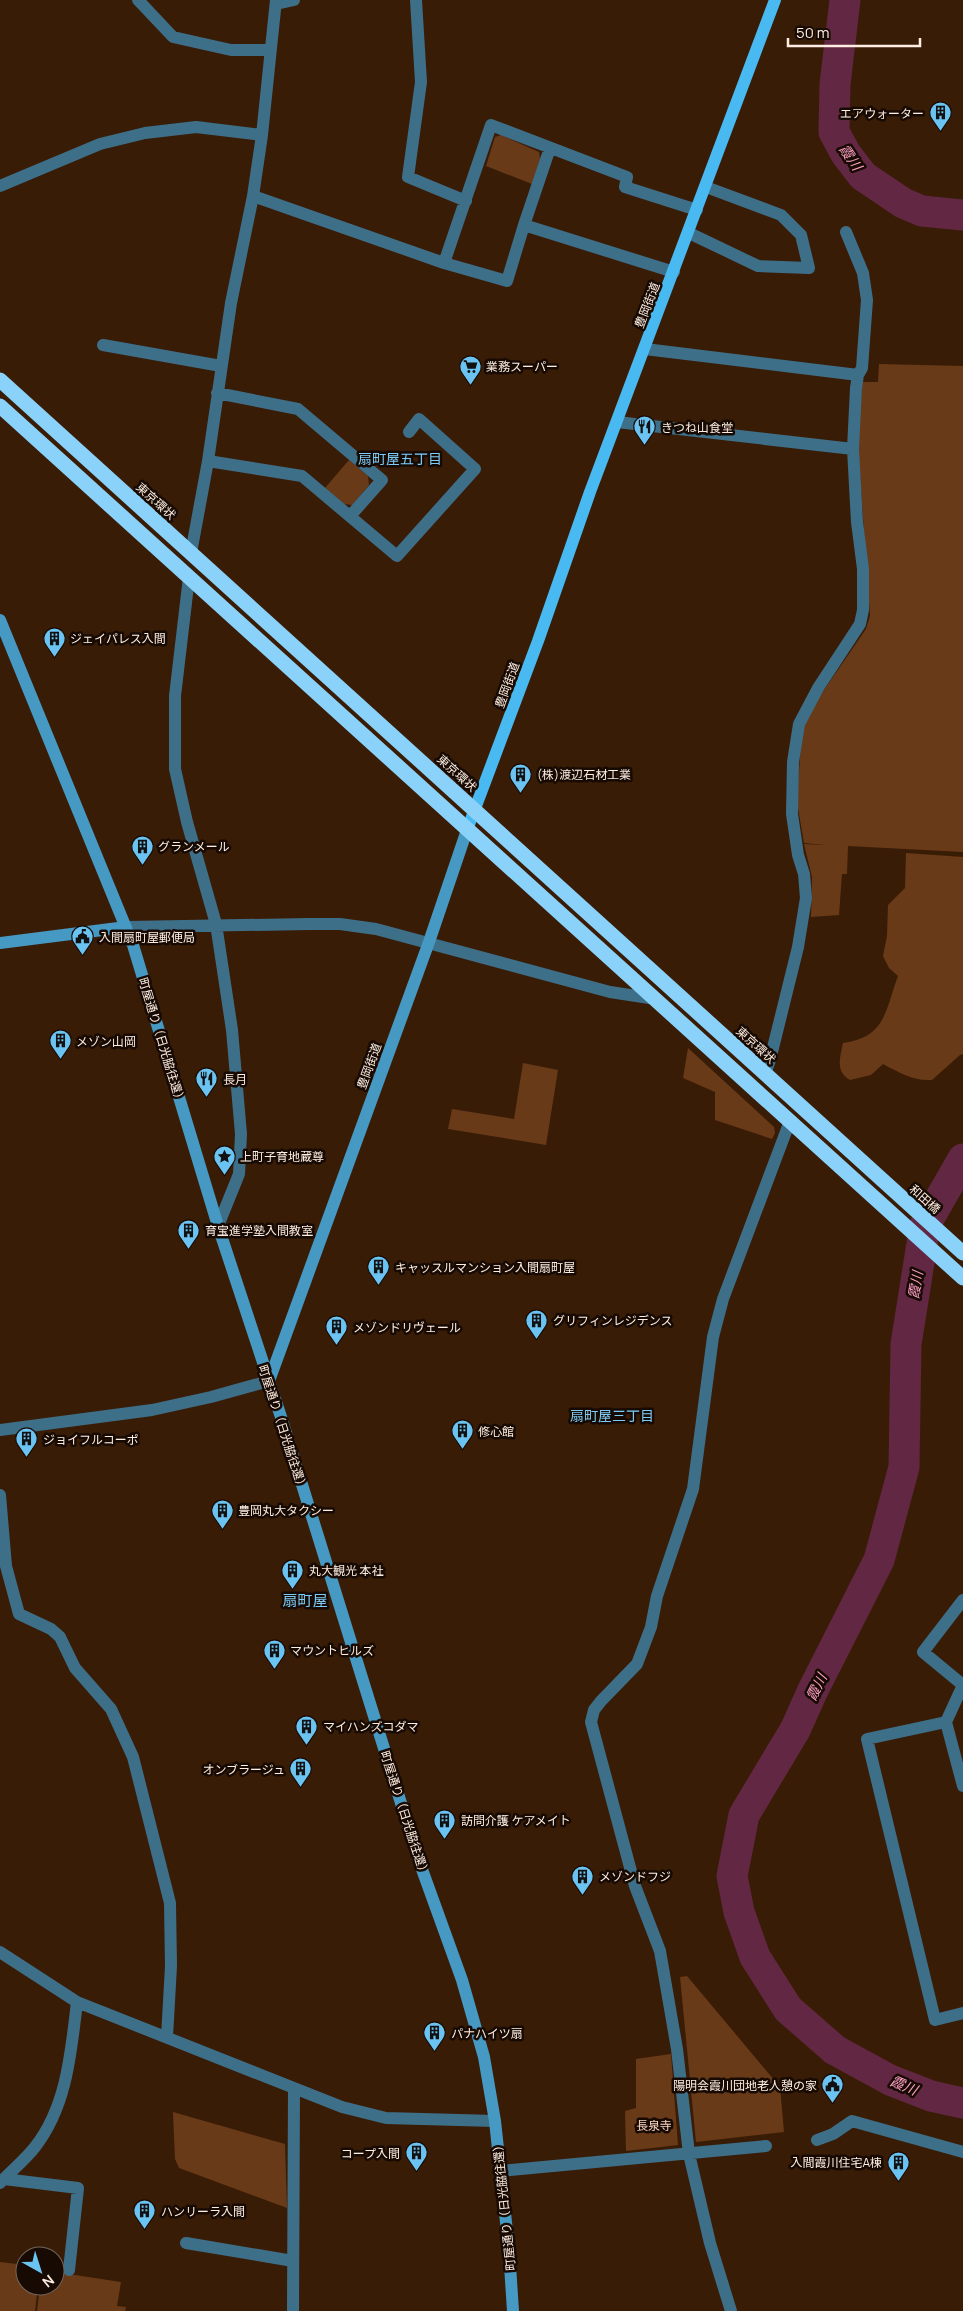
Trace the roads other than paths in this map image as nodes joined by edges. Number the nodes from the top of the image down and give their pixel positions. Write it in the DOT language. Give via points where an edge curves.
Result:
graph roads {
  1 [pos="138,0"];
  2 [pos="294,0"];
  3 [pos="416,0"];
  4 [pos="775,0"];
  5 [pos="276,2"];
  6 [pos="270,50"];
  7 [pos="262,135"];
  8 [pos="550,148"];
  9 [pos="0,186"];
  10 [pos="706,187"];
  11 [pos="253,196"];
  12 [pos="466,201"];
  13 [pos="697,210"];
  14 [pos="524,225"];
  15 [pos="689,232"];
  16 [pos="846,232"];
  17 [pos="444,263"];
  18 [pos="674,272"];
  19 [pos="103,345"];
  20 [pos="645,349"];
  21 [pos="221,366"];
  22 [pos="858,375"];
  23 [pos="0,380"];
  24 [pos="216,393"];
  25 [pos="0,406"];
  26 [pos="617,422"];
  27 [pos="409,432"];
  28 [pos="853,449"];
  29 [pos="208,460"];
  30 [pos="351,515"];
  31 [pos="192,553"];
  32 [pos="189,577"];
  33 [pos="0,620"];
  34 [pos="475,810"];
  35 [pos="467,830"];
  36 [pos="216,924"];
  37 [pos="126,927"];
  38 [pos="429,942"];
  39 [pos="0,943"];
  40 [pos="657,999"];
  41 [pos="765,1074"];
  42 [pos="790,1122"];
  43 [pos="892,1189"];
  44 [pos="218,1226"];
  45 [pos="962,1252"];
  46 [pos="958,1273"];
  47 [pos="268,1381"];
  48 [pos="0,1430"];
  49 [pos="0,1495"];
  50 [pos="963,1600"];
  51 [pos="946,1722"];
  52 [pos="960,1765"];
  53 [pos="963,1786"];
  54 [pos="0,1952"];
  55 [pos="77,2002"];
  56 [pos="963,2013"];
  57 [pos="167,2037"];
  58 [pos="294,2089"];
  59 [pos="495,2121"];
  60 [pos="817,2140"];
  61 [pos="766,2146"];
  62 [pos="963,2152"];
  63 [pos="689,2154"];
  64 [pos="501,2171"];
  65 [pos="2,2181"];
  66 [pos="186,2243"];
  67 [pos="293,2261"];
  68 [pos="69,2270"];
  69 [pos="293,2311"];
  70 [pos="513,2311"];
  71 [pos="732,2311"];
  1 -- 6 [label="street" via="173,37 231,50"];
  2 -- 5 [label="street"];
  3 -- 12 [label="street" via="421,82 408,177"];
  4 -- 10 [label="main road, 豊岡街道"];
  5 -- 6 [label="street"];
  6 -- 7 [label="street"];
  7 -- 9 [label="street" via="196,127 145,133 100,144"];
  7 -- 11 [label="street"];
  8 -- 12 [label="street" via="492,125"];
  8 -- 13 [label="street" via="627,177 625,187"];
  8 -- 14 [label="street"];
  10 -- 13 [label="main road, 豊岡街道"];
  10 -- 15 [label="street" via="781,215 801,235 809,268 758,266"];
  11 -- 17 [label="street"];
  11 -- 21 [label="street"];
  12 -- 17 [label="street"];
  13 -- 15 [label="main road, 豊岡街道"];
  14 -- 17 [label="street" via="507,281"];
  14 -- 18 [label="street"];
  15 -- 18 [label="main road, 豊岡街道"];
  16 -- 22 [label="street" via="863,273 867,300 862,368"];
  18 -- 20 [label="main road, 豊岡街道"];
  19 -- 21 [label="street"];
  20 -- 22 [label="street"];
  20 -- 26 [label="main road, 豊岡街道"];
  21 -- 24 [label="street"];
  22 -- 28 [label="street"];
  23 -- 31 [label="highway, 東京環状"];
  24 -- 29 [label="street"];
  24 -- 30 [label="street" via="298,409 382,480"];
  25 -- 32 [label="highway"];
  26 -- 28 [label="street"];
  26 -- 34 [label="main road, 豊岡街道"];
  27 -- 30 [label="street" via="419,419 475,469 398,556"];
  28 -- 41 [label="street" via="863,569 863,610 860,624 818,688 799,724 793,762 792,814 806,898 798,948"];
  29 -- 30 [label="street" via="302,476"];
  29 -- 31 [label="street"];
  31 -- 34 [label="highway, 東京環状"];
  32 -- 35 [label="highway"];
  32 -- 36 [label="street" via="175,696 175,769"];
  33 -- 37 [label="street, 町屋通り（日光脇往還）"];
  34 -- 35 [label="main road, 豊岡街道"];
  34 -- 41 [label="highway, 東京環状"];
  35 -- 38 [label="street, 豊岡街道"];
  35 -- 40 [label="highway"];
  36 -- 37 [label="street"];
  36 -- 38 [label="street" via="340,924"];
  36 -- 44 [label="street" via="232,1030 241,1134 239,1174"];
  37 -- 39 [label="street"];
  37 -- 44 [label="street, 町屋通り（日光脇往還）"];
  38 -- 40 [label="street" via="610,992"];
  38 -- 47 [label="street, 豊岡街道"];
  40 -- 42 [label="highway"];
  41 -- 43 [label="highway, 東京環状"];
  42 -- 46 [label="highway"];
  42 -- 63 [label="street" via="713,1337 693,1489 657,1596 651,1627 637,1664 594,1710 591,1722 634,1886 662,1959 677,2049"];
  43 -- 45 [label="highway, 和田橋"];
  44 -- 47 [label="street, 町屋通り（日光脇往還）"];
  47 -- 48 [label="street" via="152,1410"];
  47 -- 59 [label="street, 町屋通り（日光脇往還）" via="416,1852 462,1980 484,2057"];
  49 -- 57 [label="street" via="6,1566 19,1614 51,1629 60,1637 74,1668 111,1710 134,1757 170,1904"];
  50 -- 51 [label="street" via="923,1652 962,1685"];
  51 -- 52 [label="street"];
  51 -- 56 [label="street" via="867,1739 935,2020"];
  52 -- 53 [label="street"];
  54 -- 55 [label="street"];
  55 -- 57 [label="street"];
  55 -- 65 [label="street" via="68,2070 54,2115 34,2148"];
  57 -- 58 [label="street"];
  58 -- 59 [label="street" via="342,2107 386,2118"];
  58 -- 67 [label="street"];
  59 -- 64 [label="street, 町屋通り（日光脇往還）"];
  60 -- 62 [label="street" via="852,2121"];
  61 -- 63 [label="street"];
  63 -- 64 [label="street"];
  63 -- 71 [label="street" via="710,2243"];
  64 -- 70 [label="street, 町屋通り（日光脇往還）"];
  65 -- 68 [label="street" via="78,2188"];
  66 -- 67 [label="street"];
  67 -- 69 [label="street"];
}
